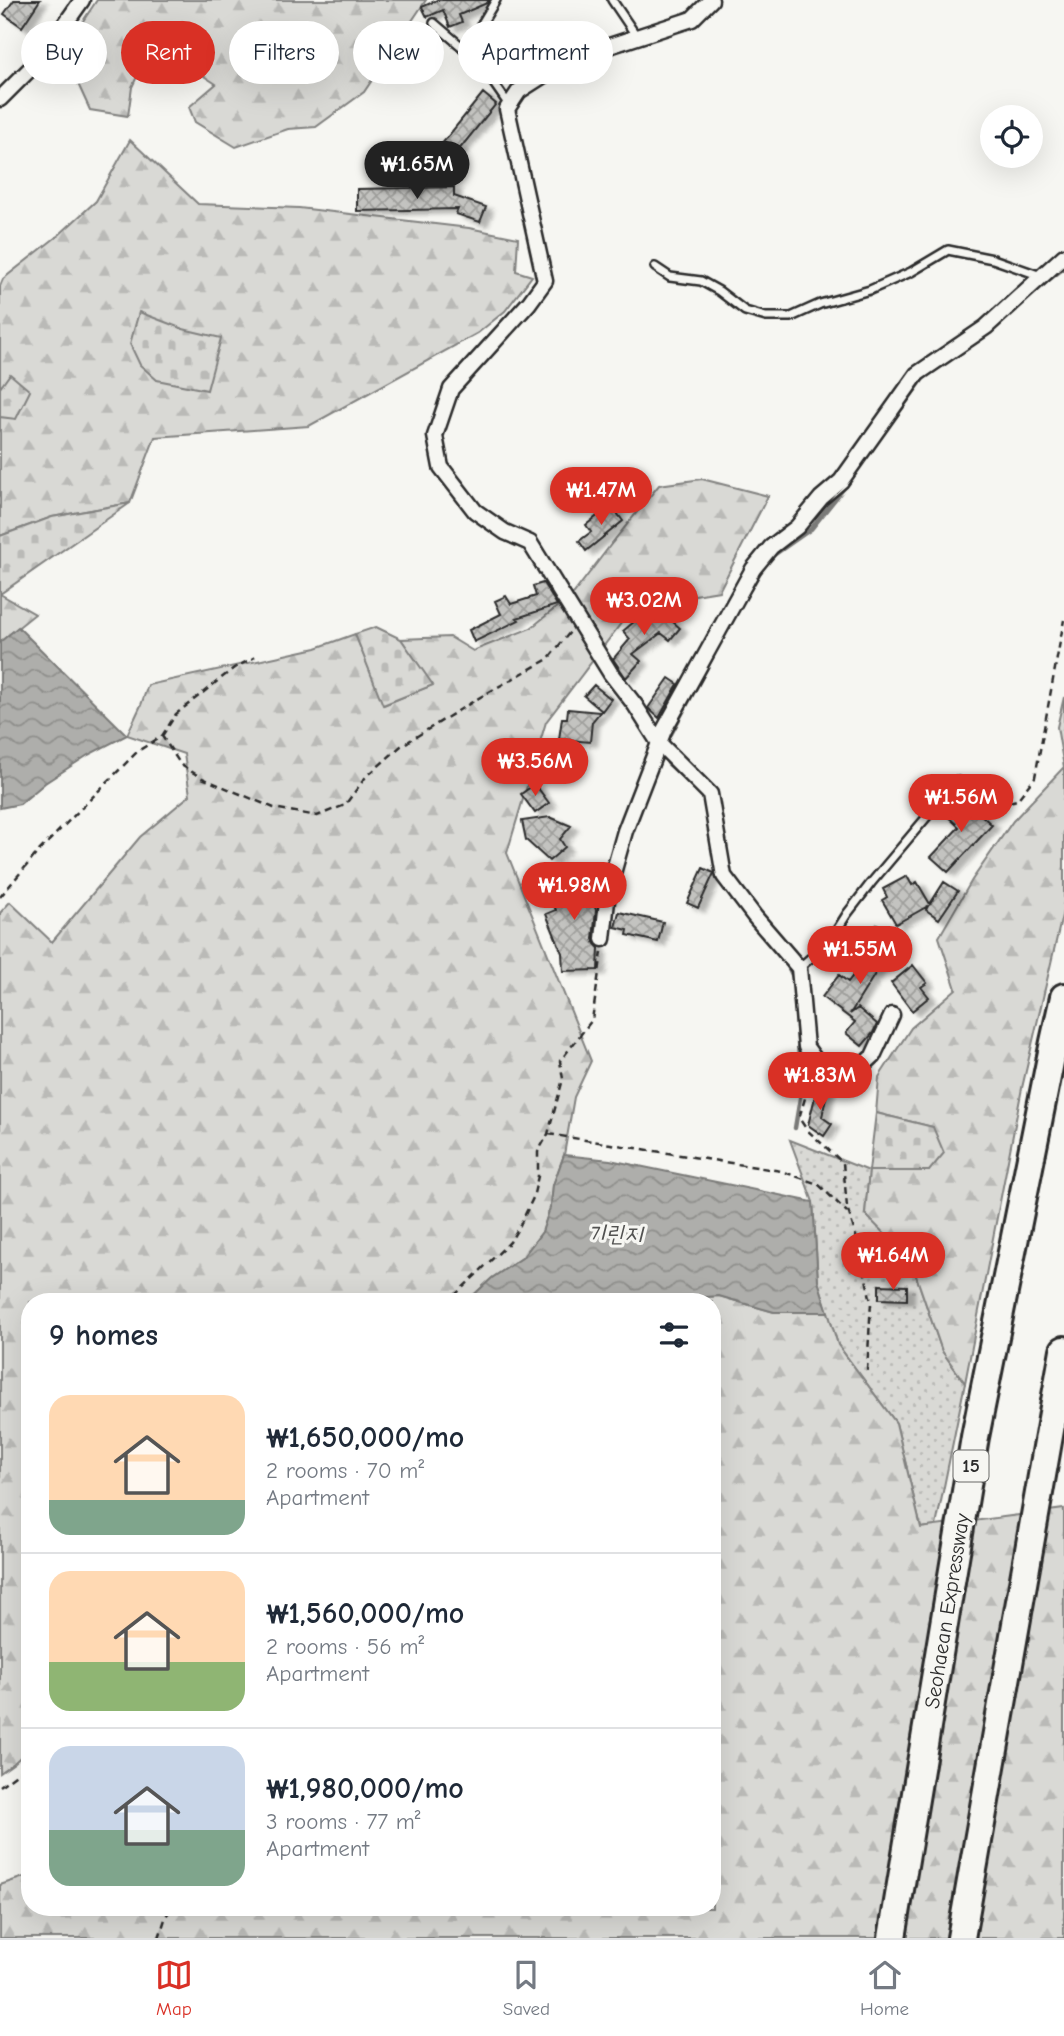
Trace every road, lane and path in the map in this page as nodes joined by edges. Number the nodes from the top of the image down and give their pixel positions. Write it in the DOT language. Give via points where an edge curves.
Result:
graph roads {
  1 [pos="82,0"];
  2 [pos="496,0"];
  3 [pos="612,0"];
  4 [pos="711,0"];
  5 [pos="483,21"];
  6 [pos="444,32"];
  7 [pos="637,37"];
  8 [pos="458,45"];
  9 [pos="494,84"];
  10 [pos="0,99"];
  11 [pos="509,106"];
  12 [pos="1064,256"];
  13 [pos="656,267"];
  14 [pos="1041,276"];
  15 [pos="1064,620"];
  16 [pos="579,622"];
  17 [pos="255,657"];
  18 [pos="162,736"];
  19 [pos="659,743"];
  20 [pos="999,804"];
  21 [pos="0,897"];
  22 [pos="603,939"];
  23 [pos="799,968"];
  24 [pos="1064,997"];
  25 [pos="892,1015"];
  26 [pos="806,1047"];
  27 [pos="548,1135"];
  28 [pos="849,1214"];
  29 [pos="457,1293"];
  30 [pos="1064,1350"];
  31 [pos="867,1371"];
  32 [pos="21,1771"];
  33 [pos="0,1786"];
  34 [pos="166,1916"];
  35 [pos="159,1938"];
  36 [pos="892,1938"];
  37 [pos="961,1938"];
  1 -- 10 [label="street" via="42,57"];
  2 -- 5 [label="lane"];
  3 -- 7 [label="lane"];
  4 -- 7 [label="street" via="692,19"];
  6 -- 8 [label="lane"];
  7 -- 11 [label="street" via="591,52 544,75 519,91"];
  9 -- 11 [label="lane"];
  11 -- 16 [label="street" via="545,281 451,389 435,436 441,467 475,511 505,532 530,542"];
  12 -- 14 [label="street"];
  13 -- 14 [label="lane" via="670,277 701,281 746,311 766,317 791,317 870,290 948,250"];
  14 -- 19 [label="street" via="986,327 917,374 841,481 759,561"];
  15 -- 20 [label="path" via="1035,777 1017,800"];
  16 -- 18 [label="path" via="548,659 401,746 365,778 345,805 317,816 274,808 202,778 181,765"];
  16 -- 19 [label="street"];
  17 -- 18 [label="path" via="176,714"];
  18 -- 21 [label="path" via="138,751"];
  19 -- 22 [label="street" via="625,831 608,891"];
  19 -- 23 [label="street" via="710,794 724,876"];
  20 -- 23 [label="lane" via="970,784 957,781 830,941"];
  22 -- 27 [label="path" via="592,1020 560,1061 563,1079"];
  23 -- 26 [label="street"];
  24 -- 36 [label="highway, Seohaean Expressway / 15" via="975,1437"];
  25 -- 26 [label="street" via="873,1056 853,1075 836,1073 816,1061"];
  26 -- 28 [label="path" via="809,1085 799,1118 843,1163"];
  27 -- 28 [label="path" via="781,1171 818,1184"];
  27 -- 29 [label="path" via="538,1152 533,1198 520,1225 510,1242"];
  28 -- 31 [label="path" via="871,1301"];
  30 -- 37 [label="highway"];
  32 -- 33 [label="path"];
  34 -- 35 [label="path"];
}
